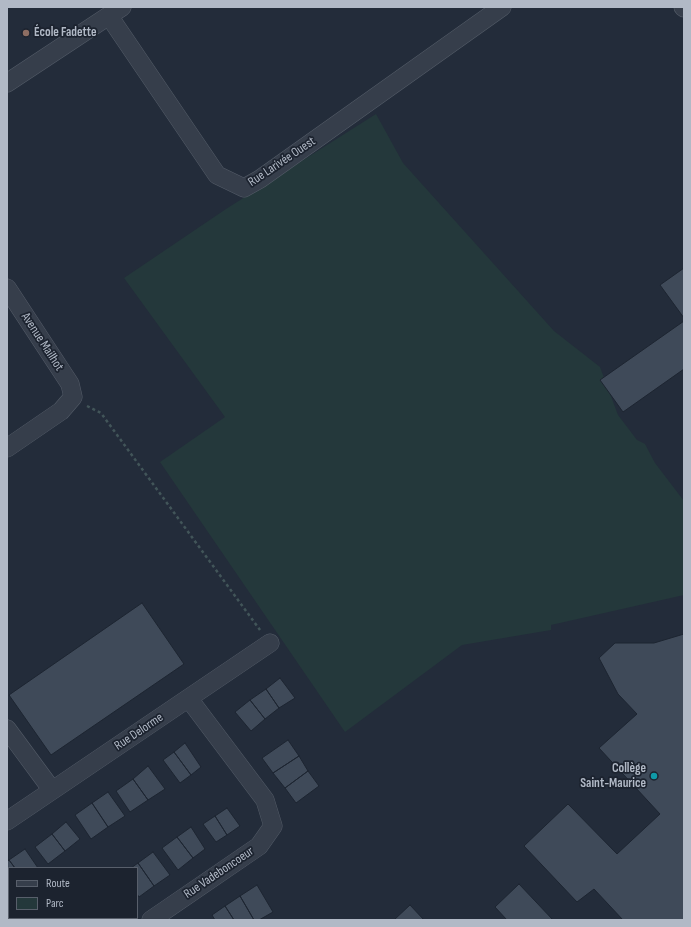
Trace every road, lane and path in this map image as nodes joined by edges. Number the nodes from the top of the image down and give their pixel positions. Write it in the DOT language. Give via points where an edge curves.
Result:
graph roads {
  1 [pos="502,7"];
  2 [pos="115,11"];
  3 [pos="7,83"];
  4 [pos="7,288"];
  5 [pos="73,397"];
  6 [pos="7,448"];
  7 [pos="270,643"];
  8 [pos="189,699"];
  9 [pos="7,729"];
  10 [pos="52,790"];
  11 [pos="7,821"];
  12 [pos="151,920"];
  1 -- 2 [label="street, Rue Larivée Ouest" via="244,188 217,175"];
  2 -- 3 [label="street"];
  4 -- 5 [label="street, Avenue Mailhot" via="70,384"];
  5 -- 6 [label="street" via="61,411"];
  5 -- 7 [label="path" via="101,414"];
  7 -- 8 [label="street, Rue Delorme"];
  8 -- 10 [label="street, Rue Delorme"];
  8 -- 12 [label="street, Rue Vadeboncoeur" via="265,800 273,826 259,846"];
  9 -- 10 [label="street"];
  10 -- 11 [label="street, Rue Delorme"];
}
